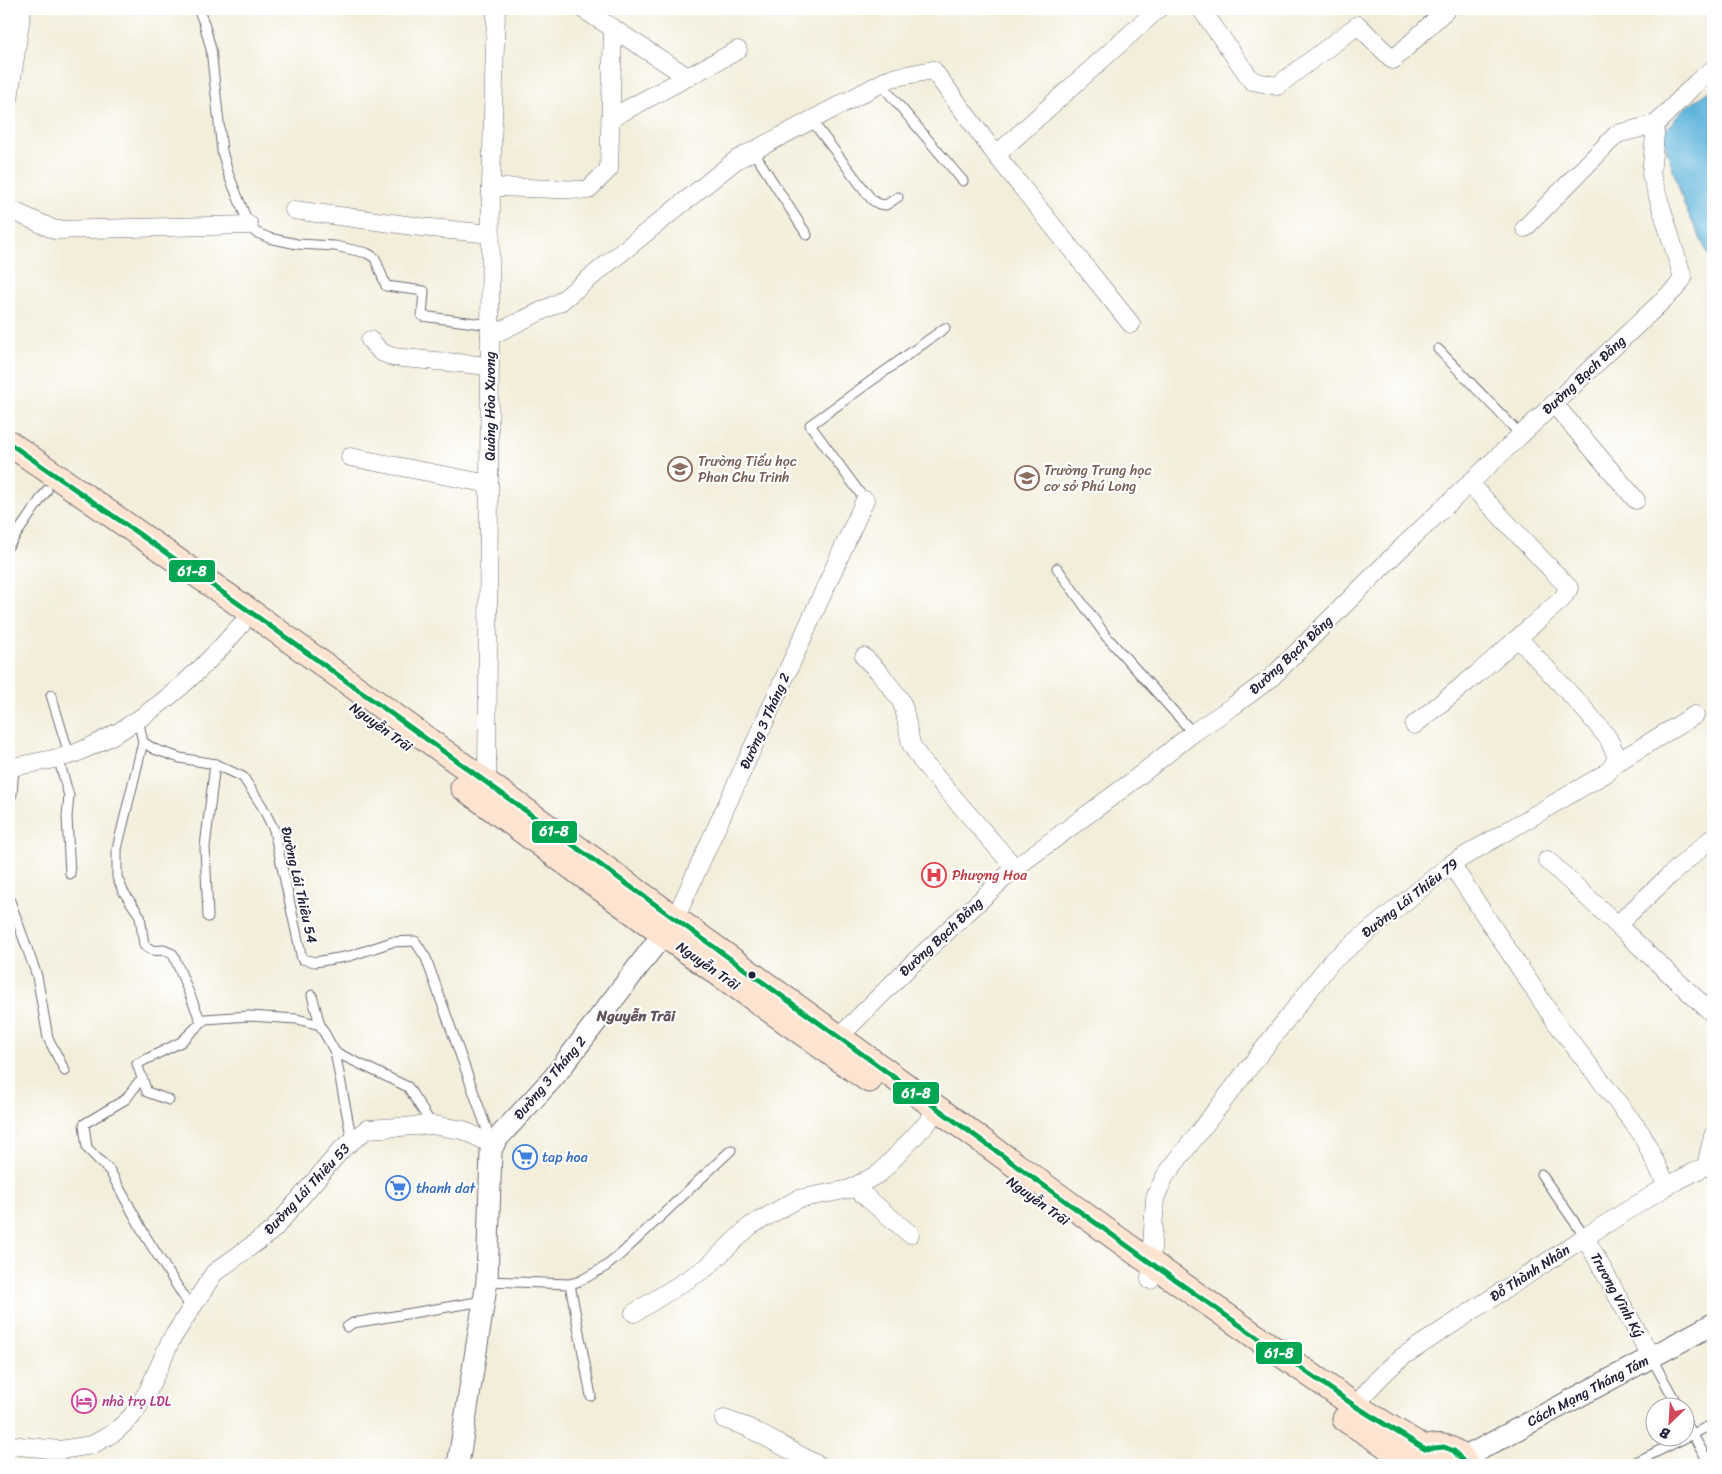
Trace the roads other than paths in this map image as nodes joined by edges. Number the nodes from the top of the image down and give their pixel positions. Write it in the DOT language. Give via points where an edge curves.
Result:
graph roads {
  1 [pos="22,9"];
  2 [pos="198,9"];
  3 [pos="496,9"];
  4 [pos="583,9"];
  5 [pos="1158,9"];
  6 [pos="1201,9"];
  7 [pos="1446,9"];
  8 [pos="613,28"];
  9 [pos="738,50"];
  10 [pos="1713,69"];
  11 [pos="688,77"];
  12 [pos="880,84"];
  13 [pos="9,99"];
  14 [pos="610,118"];
  15 [pos="1661,119"];
  16 [pos="812,121"];
  17 [pos="753,151"];
  18 [pos="996,155"];
  19 [pos="963,182"];
  20 [pos="491,187"];
  21 [pos="898,197"];
  22 [pos="9,209"];
  23 [pos="294,210"];
  24 [pos="249,225"];
  25 [pos="1525,228"];
  26 [pos="491,234"];
  27 [pos="807,235"];
  28 [pos="1131,324"];
  29 [pos="945,328"];
  30 [pos="490,331"];
  31 [pos="370,340"];
  32 [pos="1438,349"];
  33 [pos="490,366"];
  34 [pos="1554,404"];
  35 [pos="1521,434"];
  36 [pos="9,443"];
  37 [pos="350,457"];
  38 [pos="9,464"];
  39 [pos="1469,483"];
  40 [pos="489,484"];
  41 [pos="46,490"];
  42 [pos="865,500"];
  43 [pos="1636,500"];
  44 [pos="9,545"];
  45 [pos="153,553"];
  46 [pos="1058,568"];
  47 [pos="241,625"];
  48 [pos="1518,638"];
  49 [pos="864,656"];
  50 [pos="52,695"];
  51 [pos="1695,715"];
  52 [pos="138,719"];
  53 [pos="1414,725"];
  54 [pos="1193,732"];
  55 [pos="143,742"];
  56 [pos="63,756"];
  57 [pos="215,764"];
  58 [pos="1614,764"];
  59 [pos="11,768"];
  60 [pos="487,793"];
  61 [pos="9,801"];
  62 [pos="1713,837"];
  63 [pos="1547,860"];
  64 [pos="1451,864"];
  65 [pos="1015,868"];
  66 [pos="70,874"];
  67 [pos="9,898"];
  68 [pos="208,918"];
  69 [pos="1618,924"];
  70 [pos="669,927"];
  71 [pos="312,995"];
  72 [pos="1713,1014"];
  73 [pos="201,1022"];
  74 [pos="320,1024"];
  75 [pos="839,1037"];
  76 [pos="335,1052"];
  77 [pos="65,1071"];
  78 [pos="143,1080"];
  79 [pos="170,1100"];
  80 [pos="932,1114"];
  81 [pos="432,1124"];
  82 [pos="1713,1136"];
  83 [pos="352,1141"];
  84 [pos="494,1143"];
  85 [pos="732,1150"];
  86 [pos="1710,1173"];
  87 [pos="1540,1174"];
  88 [pos="1667,1186"];
  89 [pos="854,1187"];
  90 [pos="910,1234"];
  91 [pos="1586,1237"];
  92 [pos="1151,1272"];
  93 [pos="570,1284"];
  94 [pos="485,1291"];
  95 [pos="191,1308"];
  96 [pos="634,1314"];
  97 [pos="1713,1324"];
  98 [pos="347,1327"];
  99 [pos="1651,1357"];
  100 [pos="591,1396"];
  101 [pos="1672,1396"];
  102 [pos="1351,1414"];
  103 [pos="724,1419"];
  104 [pos="1713,1424"];
  105 [pos="1694,1434"];
  106 [pos="1694,1436"];
  107 [pos="9,1445"];
  108 [pos="1669,1446"];
  109 [pos="1415,1459"];
  110 [pos="1464,1462"];
  111 [pos="458,1465"];
  112 [pos="818,1465"];
  113 [pos="1630,1465"];
  114 [pos="1710,1465"];
  1 -- 13 [label="street"];
  2 -- 24 [label="lane" via="210,49 222,151"];
  3 -- 20 [label="street, Quảng Hòa Xương"];
  4 -- 8 [label="street"];
  5 -- 18 [label="street"];
  6 -- 7 [label="street" via="1252,81 1278,86 1358,25 1393,60"];
  8 -- 11 [label="street"];
  8 -- 14 [label="street"];
  9 -- 11 [label="street"];
  10 -- 15 [label="street"];
  11 -- 14 [label="street"];
  12 -- 16 [label="street"];
  12 -- 18 [label="street" via="891,78 933,70"];
  12 -- 19 [label="lane"];
  14 -- 20 [label="street" via="609,169 588,190"];
  15 -- 25 [label="street" via="1617,134"];
  15 -- 34 [label="street, Đường Bạch Đằng" via="1651,174 1683,278"];
  16 -- 17 [label="street"];
  16 -- 21 [label="lane" via="872,200 886,205"];
  17 -- 27 [label="lane"];
  17 -- 30 [label="street" via="729,166 560,302"];
  18 -- 28 [label="street"];
  20 -- 26 [label="street, Quảng Hòa Xương"];
  22 -- 24 [label="street" via="55,230"];
  23 -- 26 [label="street"];
  24 -- 30 [label="lane" via="255,232 269,238 367,253 375,258 386,286 424,291 422,316"];
  26 -- 30 [label="street, Quảng Hòa Xương"];
  29 -- 42 [label="lane, Đường 3 Tháng 2" via="810,425"];
  30 -- 33 [label="street, Quảng Hòa Xương"];
  31 -- 33 [label="street" via="381,352 393,357"];
  32 -- 35 [label="lane"];
  33 -- 40 [label="street, Quảng Hòa Xương"];
  34 -- 35 [label="street, Đường Bạch Đằng"];
  34 -- 43 [label="street"];
  35 -- 39 [label="street, Đường Bạch Đằng"];
  36 -- 45 [label="main road, Nguyễn Trãi"];
  37 -- 40 [label="street"];
  38 -- 41 [label="main road, Nguyễn Trãi"];
  39 -- 48 [label="street" via="1569,588 1562,599"];
  39 -- 54 [label="street, Đường Bạch Đằng" via="1271,678"];
  40 -- 60 [label="street, Quảng Hòa Xương"];
  41 -- 44 [label="lane"];
  41 -- 45 [label="main road, Nguyễn Trãi"];
  42 -- 70 [label="street, Đường 3 Tháng 2"];
  45 -- 47 [label="main road, Nguyễn Trãi"];
  45 -- 60 [label="main road, Nguyễn Trãi" via="259,618"];
  46 -- 54 [label="lane" via="1106,636"];
  47 -- 52 [label="street" via="193,677"];
  47 -- 60 [label="main road, Nguyễn Trãi"];
  48 -- 53 [label="street"];
  48 -- 58 [label="street" via="1608,738 1615,753"];
  49 -- 65 [label="street" via="903,705 908,737 918,755"];
  50 -- 56 [label="lane"];
  51 -- 58 [label="street, Đường Lái Thiêu 79"];
  52 -- 55 [label="lane"];
  52 -- 56 [label="street" via="75,753"];
  54 -- 65 [label="street, Đường Bạch Đằng"];
  55 -- 57 [label="lane, Đường Lái Thiêu 54" via="154,750 180,758"];
  55 -- 73 [label="lane" via="117,849 117,877 140,916 144,945 150,950 164,950 172,954"];
  56 -- 59 [label="street"];
  56 -- 66 [label="lane" via="69,796"];
  57 -- 68 [label="lane" via="206,847"];
  57 -- 84 [label="lane, Đường Lái Thiêu 54" via="243,777 274,830 302,959 315,962 350,956 392,942 416,941 426,958"];
  58 -- 64 [label="street, Đường Lái Thiêu 79" via="1608,772"];
  59 -- 61 [label="lane" via="12,794"];
  60 -- 70 [label="main road, Nguyễn Trãi"];
  62 -- 69 [label="street"];
  63 -- 69 [label="street"];
  64 -- 88 [label="street" via="1555,1020 1641,1134"];
  64 -- 92 [label="street, Đường Lái Thiêu 79" via="1331,962 1165,1176 1155,1198"];
  65 -- 75 [label="street, Đường Bạch Đằng"];
  67 -- 77 [label="lane" via="37,976 48,1038"];
  69 -- 72 [label="street"];
  70 -- 75 [label="main road, Nguyễn Trãi"];
  70 -- 80 [label="main road, Nguyễn Trãi"];
  70 -- 84 [label="street, Đường 3 Tháng 2" via="554,1077"];
  71 -- 74 [label="lane"];
  73 -- 74 [label="lane" via="249,1016"];
  73 -- 78 [label="lane" via="181,1042 137,1064"];
  74 -- 76 [label="lane"];
  75 -- 80 [label="main road, Nguyễn Trãi"];
  76 -- 81 [label="lane" via="408,1087"];
  76 -- 83 [label="lane"];
  78 -- 79 [label="lane" via="147,1092"];
  78 -- 95 [label="lane" via="126,1098 84,1124 87,1148 110,1171 146,1237"];
  80 -- 89 [label="street" via="880,1173"];
  80 -- 92 [label="main road, Nguyễn Trãi"];
  81 -- 83 [label="street, Đường Lái Thiêu 53" via="367,1129"];
  81 -- 84 [label="street, Đường Lái Thiêu 53" via="462,1130"];
  82 -- 86 [label="street, Đỗ Thành Nhân"];
  83 -- 95 [label="street, Đường Lái Thiêu 53" via="272,1230 214,1273"];
  84 -- 94 [label="street" via="489,1159"];
  85 -- 93 [label="lane" via="621,1254 604,1267"];
  86 -- 88 [label="street, Đỗ Thành Nhân"];
  87 -- 91 [label="lane"];
  88 -- 91 [label="street, Đỗ Thành Nhân"];
  89 -- 90 [label="street"];
  89 -- 96 [label="street" via="798,1199 750,1226 706,1268"];
  91 -- 99 [label="street, Trương Vĩnh Ký"];
  91 -- 102 [label="street, Đỗ Thành Nhân" via="1402,1357 1382,1374"];
  92 -- 102 [label="main road, Nguyễn Trãi"];
  93 -- 94 [label="lane"];
  93 -- 100 [label="lane"];
  94 -- 98 [label="lane"];
  94 -- 111 [label="street"];
  95 -- 107 [label="street, Đường Lái Thiêu 53" via="171,1340 148,1391 132,1416 115,1432 92,1445 60,1450"];
  97 -- 99 [label="street, Cách Mạng Tháng Tám"];
  99 -- 101 [label="lane, Trương Vĩnh Ký"];
  99 -- 110 [label="street, Cách Mạng Tháng Tám"];
  102 -- 109 [label="main road, Nguyễn Trãi"];
  103 -- 112 [label="street" via="748,1427"];
  104 -- 105 [label="lane"];
  106 -- 114 [label="lane"];
  108 -- 113 [label="lane"];
  109 -- 110 [label="main road" via="1436,1446 1455,1451"];
}
